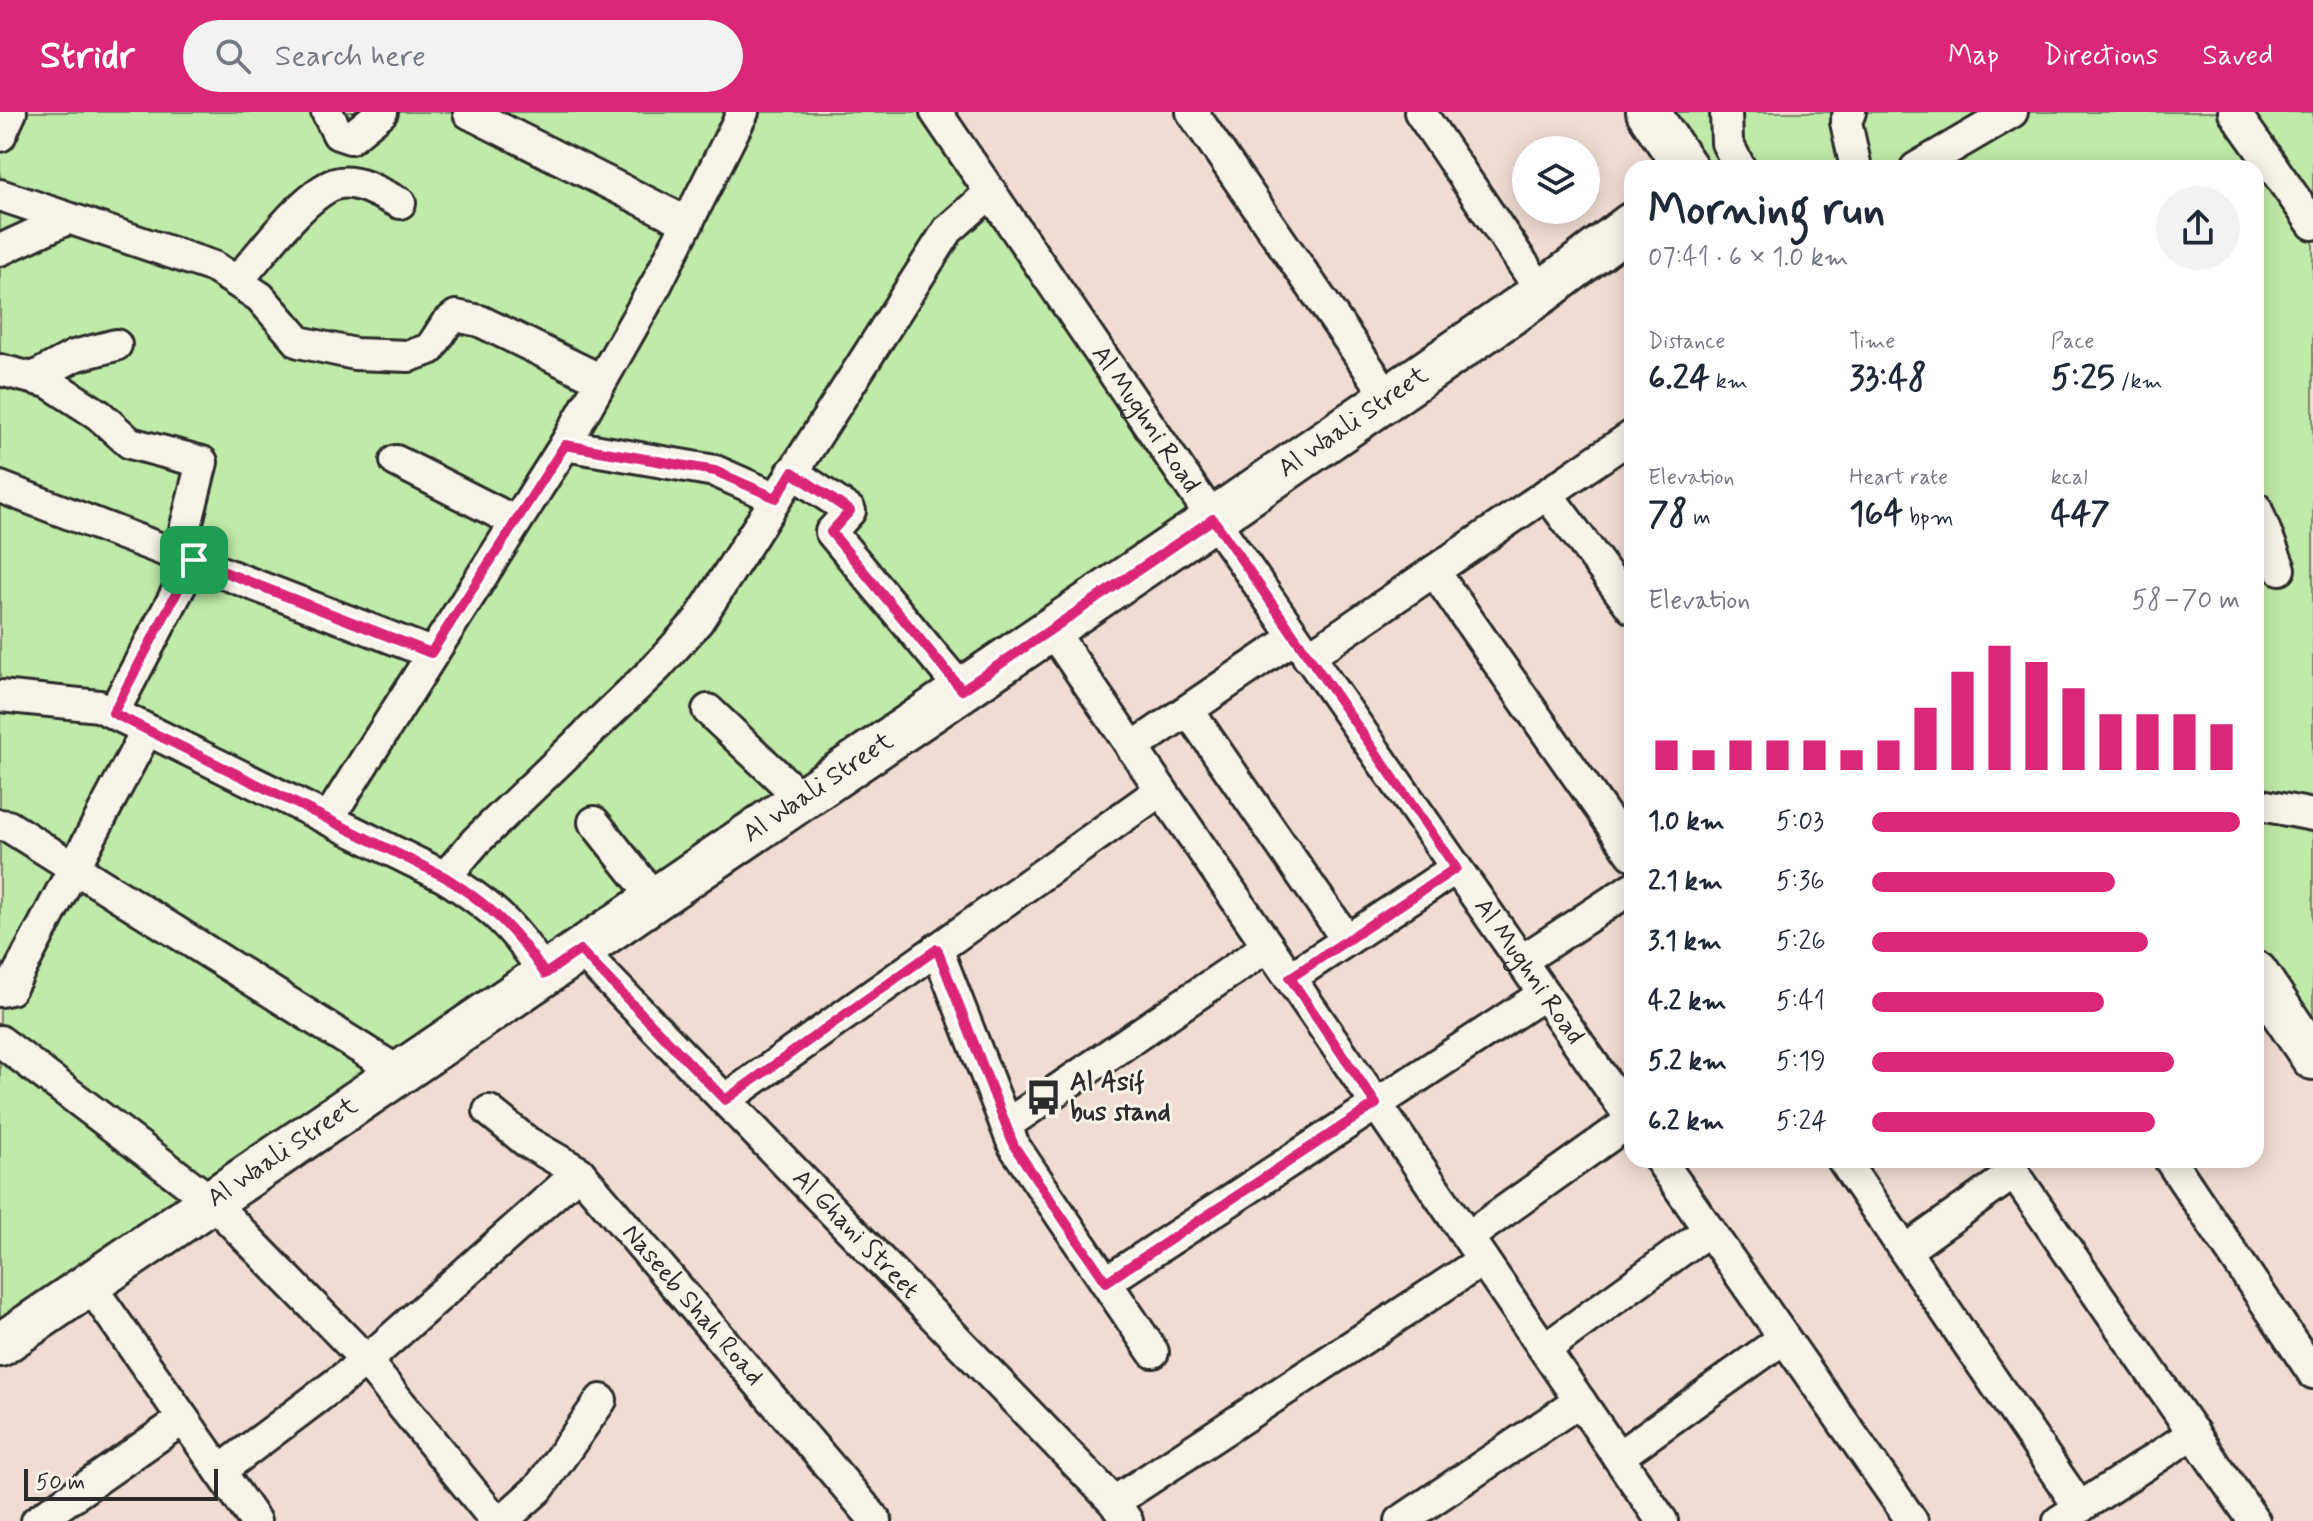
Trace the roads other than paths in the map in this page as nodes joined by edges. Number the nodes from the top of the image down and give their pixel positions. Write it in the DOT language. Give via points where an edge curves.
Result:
graph roads {
  1 [pos="11,112"];
  2 [pos="327,112"];
  3 [pos="382,112"];
  4 [pos="743,112"];
  5 [pos="936,112"];
  6 [pos="1192,112"];
  7 [pos="1420,112"];
  8 [pos="1648,112"];
  9 [pos="1726,112"];
  10 [pos="1850,112"];
  11 [pos="2012,112"];
  12 [pos="2234,112"];
  13 [pos="469,113"];
  14 [pos="0,136"];
  15 [pos="1681,160"];
  16 [pos="1736,160"];
  17 [pos="1854,160"];
  18 [pos="1945,160"];
  19 [pos="991,192"];
  20 [pos="0,195"];
  21 [pos="400,203"];
  22 [pos="67,219"];
  23 [pos="688,223"];
  24 [pos="2313,224"];
  25 [pos="1624,230"];
  26 [pos="0,250"];
  27 [pos="237,281"];
  28 [pos="1542,292"];
  29 [pos="116,345"];
  30 [pos="0,370"];
  31 [pos="35,377"];
  32 [pos="601,380"];
  33 [pos="1389,398"];
  34 [pos="1624,441"];
  35 [pos="565,445"];
  36 [pos="396,461"];
  37 [pos="792,472"];
  38 [pos="0,487"];
  39 [pos="1547,494"];
  40 [pos="776,498"];
  41 [pos="1213,519"];
  42 [pos="514,521"];
  43 [pos="2264,528"];
  44 [pos="187,557"];
  45 [pos="2280,569"];
  46 [pos="1434,571"];
  47 [pos="1624,597"];
  48 [pos="1051,629"];
  49 [pos="1302,647"];
  50 [pos="431,653"];
  51 [pos="962,690"];
  52 [pos="0,696"];
  53 [pos="708,710"];
  54 [pos="1188,710"];
  55 [pos="113,713"];
  56 [pos="147,730"];
  57 [pos="1132,748"];
  58 [pos="1161,790"];
  59 [pos="802,799"];
  60 [pos="2264,806"];
  61 [pos="2313,815"];
  62 [pos="328,819"];
  63 [pos="594,822"];
  64 [pos="0,825"];
  65 [pos="1624,843"];
  66 [pos="73,867"];
  67 [pos="1456,868"];
  68 [pos="445,877"];
  69 [pos="1624,893"];
  70 [pos="655,899"];
  71 [pos="1347,940"];
  72 [pos="1268,946"];
  73 [pos="937,949"];
  74 [pos="580,950"];
  75 [pos="1521,961"];
  76 [pos="545,974"];
  77 [pos="1290,978"];
  78 [pos="2264,985"];
  79 [pos="0,991"];
  80 [pos="1544,994"];
  81 [pos="0,1041"];
  82 [pos="2313,1058"];
  83 [pos="400,1073"];
  84 [pos="725,1100"];
  85 [pos="1376,1104"];
  86 [pos="1624,1109"];
  87 [pos="489,1111"];
  88 [pos="1006,1125"];
  89 [pos="1624,1127"];
  90 [pos="1666,1168"];
  91 [pos="1848,1168"];
  92 [pos="2009,1168"];
  93 [pos="2011,1168"];
  94 [pos="2175,1168"];
  95 [pos="579,1172"];
  96 [pos="211,1201"];
  97 [pos="1709,1230"];
  98 [pos="1475,1248"];
  99 [pos="1905,1251"];
  100 [pos="1106,1282"];
  101 [pos="89,1284"];
  102 [pos="1784,1338"];
  103 [pos="0,1345"];
  104 [pos="1545,1349"];
  105 [pos="1153,1352"];
  106 [pos="366,1361"];
  107 [pos="2313,1373"];
  108 [pos="601,1400"];
  109 [pos="1580,1401"];
  110 [pos="183,1419"];
  111 [pos="2194,1433"];
  112 [pos="1618,1457"];
  113 [pos="220,1471"];
  114 [pos="1120,1511"];
  115 [pos="2069,1514"];
  116 [pos="43,1519"];
  117 [pos="873,1520"];
  118 [pos="255,1521"];
  119 [pos="499,1521"];
  120 [pos="1401,1521"];
  121 [pos="1662,1521"];
  122 [pos="1912,1521"];
  123 [pos="2254,1521"];
  1 -- 14 [label="street"];
  2 -- 3 [label="street" via="343,138 358,135"];
  4 -- 23 [label="street"];
  5 -- 19 [label="street, Al Mughni Road"];
  6 -- 33 [label="street"];
  7 -- 28 [label="street"];
  8 -- 15 [label="street"];
  9 -- 16 [label="street" via="1727,143"];
  10 -- 17 [label="street" via="1846,122"];
  11 -- 18 [label="street"];
  12 -- 24 [label="street"];
  13 -- 23 [label="street"];
  19 -- 37 [label="street" via="948,230"];
  19 -- 41 [label="street, Al Mughni Road"];
  20 -- 22 [label="street"];
  21 -- 27 [label="street" via="359,185 336,184 310,201"];
  22 -- 26 [label="street"];
  22 -- 27 [label="street" via="214,267"];
  23 -- 32 [label="street"];
  25 -- 28 [label="street, Al Waali Street"];
  27 -- 32 [label="street" via="260,297 299,342 355,354 409,356 430,349 456,316 480,321"];
  28 -- 33 [label="street, Al Waali Street"];
  29 -- 31 [label="street" via="74,356"];
  30 -- 31 [label="street"];
  31 -- 44 [label="street" via="99,415 130,443 202,462"];
  32 -- 35 [label="street"];
  33 -- 41 [label="street, Al Waali Street"];
  34 -- 39 [label="street"];
  35 -- 40 [label="street" via="715,471"];
  35 -- 42 [label="street"];
  36 -- 42 [label="street"];
  37 -- 40 [label="street"];
  37 -- 51 [label="street" via="850,511 831,532"];
  38 -- 44 [label="street"];
  39 -- 46 [label="street"];
  39 -- 47 [label="street"];
  40 -- 68 [label="street" via="698,621"];
  41 -- 48 [label="street, Al Waali Street"];
  41 -- 49 [label="street, Al Mughni Road"];
  42 -- 50 [label="street"];
  43 -- 45 [label="street"];
  44 -- 50 [label="street"];
  44 -- 55 [label="street"];
  46 -- 49 [label="street"];
  46 -- 65 [label="street"];
  48 -- 51 [label="street, Al Waali Street"];
  48 -- 57 [label="street"];
  49 -- 54 [label="street"];
  49 -- 67 [label="street, Al Mughni Road"];
  50 -- 62 [label="street"];
  51 -- 59 [label="street, Al Waali Street"];
  52 -- 55 [label="street" via="99,706"];
  53 -- 59 [label="street"];
  54 -- 57 [label="street"];
  54 -- 71 [label="street"];
  55 -- 56 [label="street"];
  56 -- 62 [label="street"];
  56 -- 66 [label="street"];
  57 -- 58 [label="street"];
  58 -- 72 [label="street"];
  58 -- 73 [label="street"];
  59 -- 70 [label="street, Al Waali Street"];
  60 -- 61 [label="street"];
  62 -- 68 [label="street"];
  63 -- 70 [label="street"];
  64 -- 66 [label="street"];
  66 -- 79 [label="street" via="10,989"];
  66 -- 83 [label="street"];
  67 -- 71 [label="street"];
  67 -- 75 [label="street, Al Mughni Road"];
  68 -- 76 [label="street" via="517,932"];
  69 -- 75 [label="street"];
  70 -- 74 [label="street, Al Waali Street"];
  71 -- 77 [label="street"];
  72 -- 77 [label="street"];
  72 -- 88 [label="street"];
  73 -- 84 [label="street"];
  73 -- 88 [label="street"];
  74 -- 76 [label="street, Al Waali Street"];
  74 -- 84 [label="street, Al Ghani Street"];
  75 -- 80 [label="street, Al Mughni Road"];
  76 -- 83 [label="street, Al Waali Street"];
  77 -- 85 [label="street"];
  78 -- 82 [label="street"];
  80 -- 85 [label="street"];
  80 -- 86 [label="street, Al Mughni Road"];
  81 -- 96 [label="street"];
  83 -- 96 [label="street, Al Waali Street"];
  84 -- 114 [label="street, Al Ghani Street"];
  85 -- 98 [label="street"];
  85 -- 100 [label="street"];
  87 -- 95 [label="street, Naseeb Shah Road" via="527,1142"];
  88 -- 100 [label="street" via="1014,1146"];
  89 -- 98 [label="street"];
  90 -- 97 [label="street"];
  91 -- 99 [label="street"];
  92 -- 99 [label="street"];
  93 -- 111 [label="street"];
  94 -- 107 [label="street"];
  95 -- 106 [label="street"];
  95 -- 117 [label="street, Naseeb Shah Road"];
  96 -- 101 [label="street, Al Waali Street"];
  96 -- 106 [label="street"];
  97 -- 102 [label="street"];
  97 -- 104 [label="street"];
  98 -- 104 [label="street"];
  98 -- 114 [label="street"];
  99 -- 115 [label="street"];
  100 -- 105 [label="street"];
  101 -- 103 [label="street, Al Waali Street"];
  101 -- 110 [label="street"];
  102 -- 112 [label="street"];
  102 -- 122 [label="street"];
  104 -- 109 [label="street"];
  106 -- 113 [label="street"];
  106 -- 119 [label="street"];
  108 -- 119 [label="street" via="539,1488"];
  109 -- 112 [label="street"];
  109 -- 120 [label="street"];
  110 -- 113 [label="street"];
  110 -- 116 [label="street"];
  111 -- 115 [label="street"];
  111 -- 123 [label="street"];
  112 -- 121 [label="street"];
  113 -- 118 [label="street"];
}
